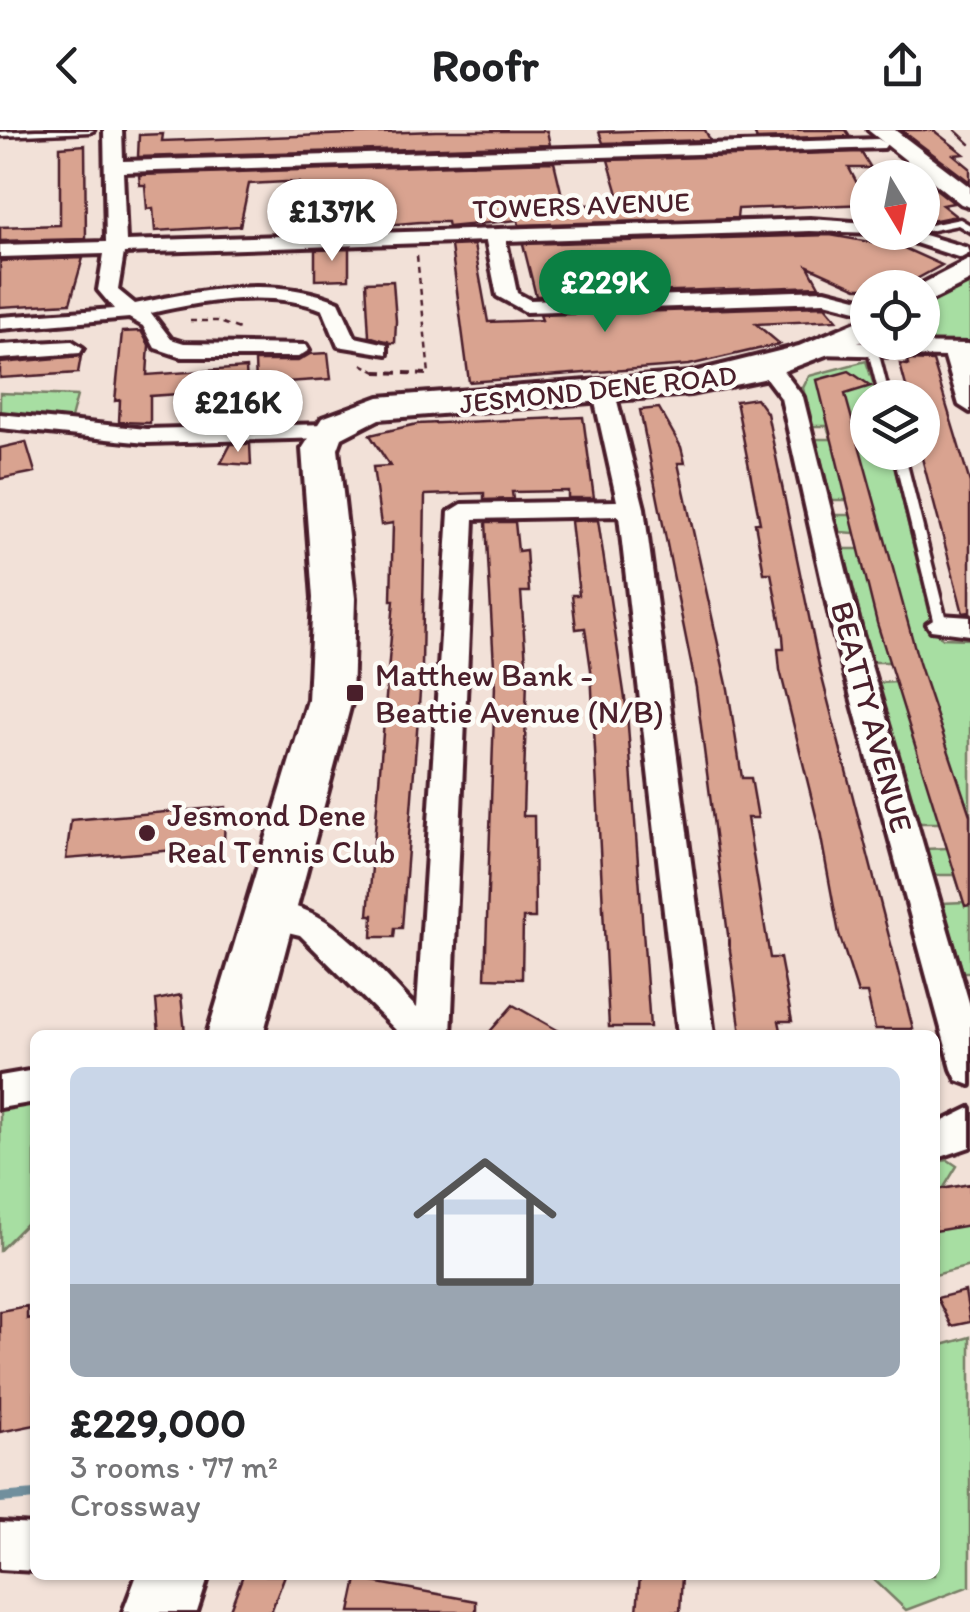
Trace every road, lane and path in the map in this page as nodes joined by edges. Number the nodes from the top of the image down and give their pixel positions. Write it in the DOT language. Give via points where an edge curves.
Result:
graph roads {
  1 [pos="90,130"];
  2 [pos="114,130"];
  3 [pos="0,134"];
  4 [pos="879,137"];
  5 [pos="114,167"];
  6 [pos="970,199"];
  7 [pos="940,226"];
  8 [pos="850,228"];
  9 [pos="970,230"];
  10 [pos="495,236"];
  11 [pos="415,238"];
  12 [pos="116,248"];
  13 [pos="940,250"];
  14 [pos="0,252"];
  15 [pos="965,260"];
  16 [pos="940,281"];
  17 [pos="850,302"];
  18 [pos="141,316"];
  19 [pos="0,323"];
  20 [pos="245,331"];
  21 [pos="850,343"];
  22 [pos="72,348"];
  23 [pos="379,349"];
  24 [pos="298,350"];
  25 [pos="962,351"];
  26 [pos="0,352"];
  27 [pos="770,369"];
  28 [pos="604,393"];
  29 [pos="969,396"];
  30 [pos="432,404"];
  31 [pos="0,422"];
  32 [pos="327,431"];
  33 [pos="902,470"];
  34 [pos="631,508"];
  35 [pos="941,624"];
  36 [pos="970,626"];
  37 [pos="271,916"];
  38 [pos="957,980"];
  39 [pos="237,1030"];
  40 [pos="416,1030"];
  41 [pos="417,1030"];
  42 [pos="695,1030"];
  43 [pos="970,1069"];
  44 [pos="30,1087"];
  45 [pos="0,1092"];
  46 [pos="970,1125"];
  47 [pos="940,1140"];
  48 [pos="0,1546"];
  49 [pos="30,1548"];
  1 -- 3 [label="lane"];
  2 -- 5 [label="street"];
  4 -- 5 [label="street"];
  4 -- 6 [label="main road"];
  5 -- 12 [label="street"];
  7 -- 9 [label="lane" via="960,222"];
  8 -- 10 [label="street, TOWERS AVENUE"];
  10 -- 11 [label="street, TOWERS AVENUE"];
  10 -- 17 [label="street" via="508,296 526,306 825,296"];
  11 -- 12 [label="street, TOWERS AVENUE"];
  11 -- 30 [label="path"];
  12 -- 14 [label="street, TOWERS AVENUE"];
  12 -- 18 [label="street" via="108,294"];
  13 -- 15 [label="street"];
  15 -- 16 [label="main road"];
  18 -- 19 [label="street"];
  18 -- 20 [label="path" via="217,321"];
  18 -- 23 [label="street" via="184,298 304,294 332,306 346,341"];
  18 -- 24 [label="street" via="163,343 182,350"];
  21 -- 27 [label="main road, JESMOND DENE ROAD"];
  22 -- 26 [label="street"];
  25 -- 29 [label="street"];
  27 -- 28 [label="main road, JESMOND DENE ROAD"];
  27 -- 38 [label="street, BEATTY AVENUE" via="792,397 847,630"];
  28 -- 30 [label="main road, JESMOND DENE ROAD"];
  28 -- 34 [label="street"];
  30 -- 32 [label="main road, JESMOND DENE ROAD" via="379,408"];
  31 -- 32 [label="street" via="146,436"];
  32 -- 37 [label="main road" via="320,449 334,672"];
  33 -- 35 [label="lane"];
  34 -- 41 [label="street" via="462,512"];
  34 -- 42 [label="street"];
  35 -- 36 [label="street"];
  37 -- 39 [label="main road"];
  37 -- 40 [label="street" via="310,924"];
  38 -- 43 [label="street, BEATTY AVENUE"];
  44 -- 45 [label="street"];
  46 -- 47 [label="street"];
  48 -- 49 [label="street"];
}
